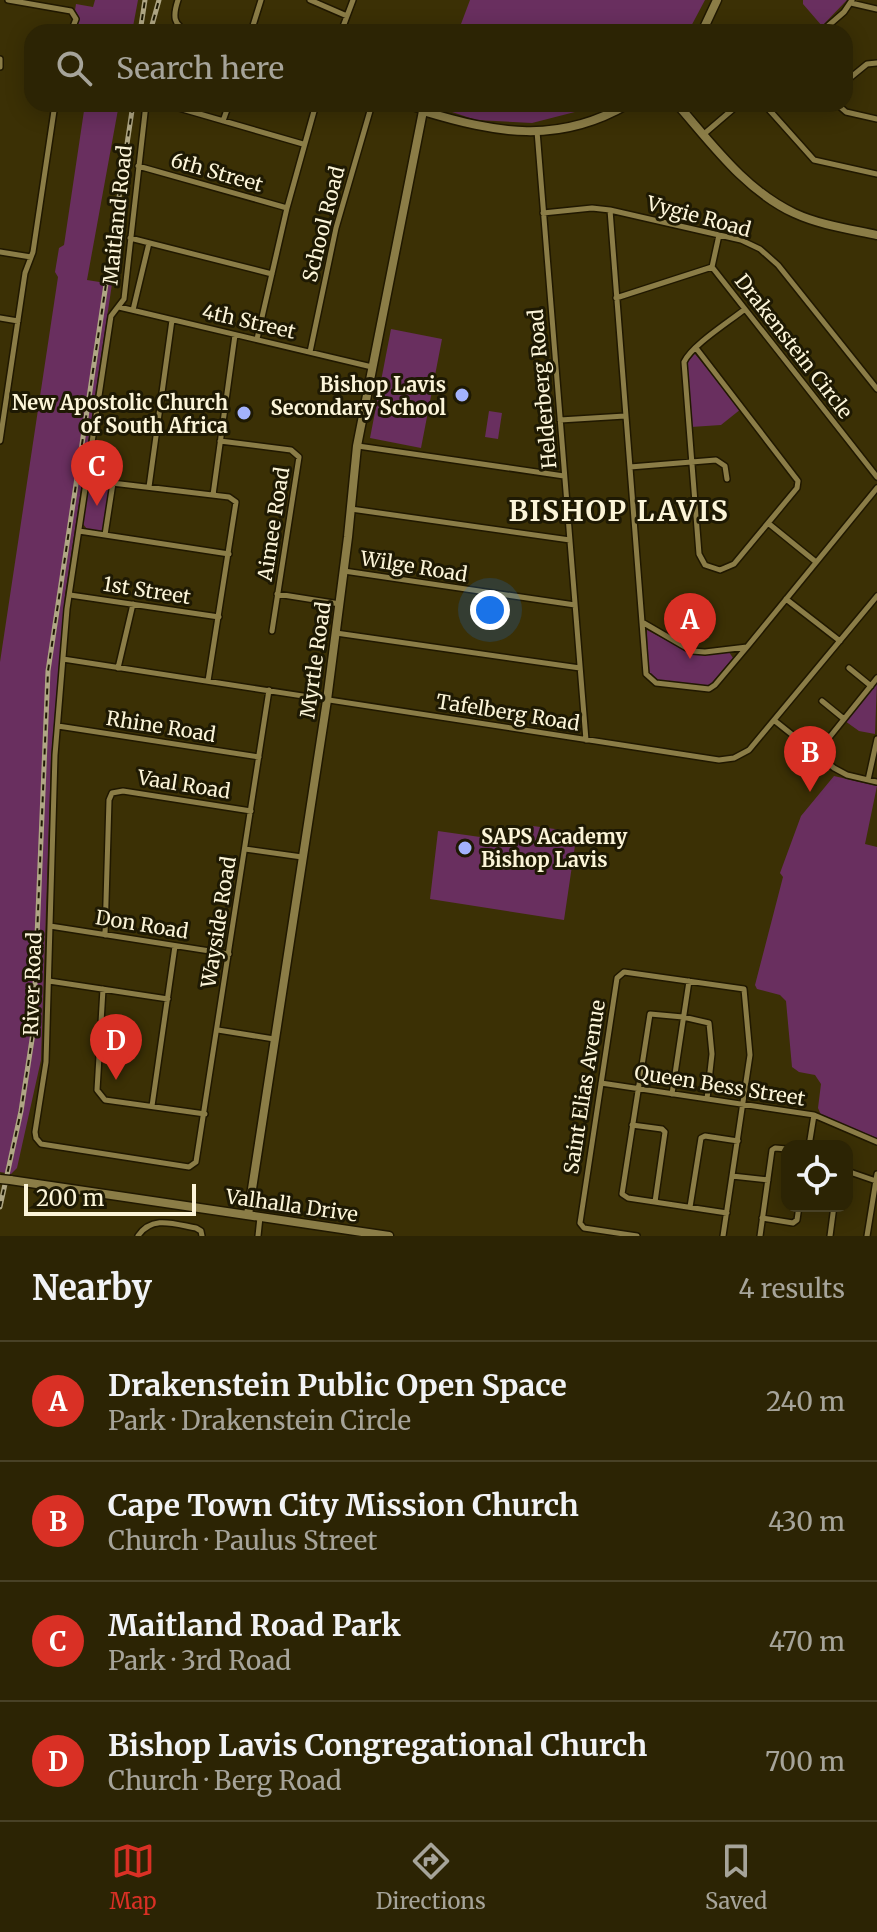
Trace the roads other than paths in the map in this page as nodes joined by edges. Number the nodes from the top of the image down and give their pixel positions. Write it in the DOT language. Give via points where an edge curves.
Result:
graph roads {
  1 [pos="8,0"];
  2 [pos="178,0"];
  3 [pos="261,0"];
  4 [pos="310,0"];
  5 [pos="353,0"];
  6 [pos="717,0"];
  7 [pos="318,2"];
  8 [pos="852,2"];
  9 [pos="877,9"];
  10 [pos="347,16"];
  11 [pos="73,24"];
  12 [pos="177,24"];
  13 [pos="254,24"];
  14 [pos="344,24"];
  15 [pos="706,24"];
  16 [pos="829,24"];
  17 [pos="0,59"];
  18 [pos="877,63"];
  19 [pos="0,67"];
  20 [pos="853,75"];
  21 [pos="54,112"];
  22 [pos="145,112"];
  23 [pos="192,112"];
  24 [pos="226,112"];
  25 [pos="313,112"];
  26 [pos="370,112"];
  27 [pos="423,112"];
  28 [pos="427,112"];
  29 [pos="614,112"];
  30 [pos="684,112"];
  31 [pos="730,112"];
  32 [pos="771,112"];
  33 [pos="846,112"];
  34 [pos="877,119"];
  35 [pos="223,121"];
  36 [pos="537,131"];
  37 [pos="704,134"];
  38 [pos="303,144"];
  39 [pos="138,166"];
  40 [pos="877,174"];
  41 [pos="287,208"];
  42 [pos="610,210"];
  43 [pos="543,213"];
  44 [pos="719,235"];
  45 [pos="877,235"];
  46 [pos="130,238"];
  47 [pos="149,243"];
  48 [pos="0,252"];
  49 [pos="31,257"];
  50 [pos="712,267"];
  51 [pos="272,274"];
  52 [pos="616,298"];
  53 [pos="119,307"];
  54 [pos="745,309"];
  55 [pos="133,310"];
  56 [pos="0,318"];
  57 [pos="172,320"];
  58 [pos="18,321"];
  59 [pos="235,335"];
  60 [pos="257,339"];
  61 [pos="696,348"];
  62 [pos="310,352"];
  63 [pos="372,367"];
  64 [pos="0,376"];
  65 [pos="9,378"];
  66 [pos="877,389"];
  67 [pos="625,416"];
  68 [pos="560,420"];
  69 [pos="0,434"];
  70 [pos="0,441"];
  71 [pos="220,441"];
  72 [pos="357,446"];
  73 [pos="691,463"];
  74 [pos="630,467"];
  75 [pos="564,476"];
  76 [pos="877,477"];
  77 [pos="727,479"];
  78 [pos="87,480"];
  79 [pos="113,483"];
  80 [pos="149,487"];
  81 [pos="877,488"];
  82 [pos="213,495"];
  83 [pos="351,509"];
  84 [pos="768,523"];
  85 [pos="79,531"];
  86 [pos="105,535"];
  87 [pos="570,540"];
  88 [pos="229,554"];
  89 [pos="816,562"];
  90 [pos="344,571"];
  91 [pos="277,594"];
  92 [pos="69,595"];
  93 [pos="877,596"];
  94 [pos="786,599"];
  95 [pos="133,604"];
  96 [pos="340,604"];
  97 [pos="575,605"];
  98 [pos="219,617"];
  99 [pos="642,622"];
  100 [pos="272,631"];
  101 [pos="336,633"];
  102 [pos="840,641"];
  103 [pos="747,647"];
  104 [pos="63,659"];
  105 [pos="118,668"];
  106 [pos="580,668"];
  107 [pos="849,668"];
  108 [pos="877,678"];
  109 [pos="208,681"];
  110 [pos="871,686"];
  111 [pos="269,690"];
  112 [pos="327,700"];
  113 [pos="822,701"];
  114 [pos="844,719"];
  115 [pos="775,721"];
  116 [pos="58,726"];
  117 [pos="877,739"];
  118 [pos="586,740"];
  119 [pos="816,754"];
  120 [pos="259,757"];
  121 [pos="868,780"];
  122 [pos="877,782"];
  123 [pos="251,811"];
  124 [pos="245,849"];
  125 [pos="302,857"];
  126 [pos="50,926"];
  127 [pos="105,935"];
  128 [pos="175,946"];
  129 [pos="229,954"];
  130 [pos="49,981"];
  131 [pos="689,981"];
  132 [pos="103,989"];
  133 [pos="168,999"];
  134 [pos="683,1017"];
  135 [pos="218,1030"];
  136 [pos="274,1039"];
  137 [pos="601,1083"];
  138 [pos="637,1089"];
  139 [pos="672,1094"];
  140 [pos="707,1099"];
  141 [pos="743,1105"];
  142 [pos="152,1106"];
  143 [pos="205,1114"];
  144 [pos="814,1115"];
  145 [pos="632,1125"];
  146 [pos="810,1140"];
  147 [pos="738,1141"];
  148 [pos="877,1142"];
  149 [pos="781,1148"];
  150 [pos="198,1159"];
  151 [pos="853,1173"];
  152 [pos="877,1174"];
  153 [pos="732,1176"];
  154 [pos="5,1180"];
  155 [pos="768,1180"];
  156 [pos="876,1181"];
  157 [pos="655,1202"];
  158 [pos="690,1207"];
  159 [pos="798,1212"];
  160 [pos="833,1212"];
  161 [pos="727,1213"];
  162 [pos="248,1215"];
  163 [pos="260,1217"];
  164 [pos="762,1218"];
  165 [pos="138,1236"];
  166 [pos="202,1236"];
  167 [pos="258,1236"];
  168 [pos="389,1236"];
  169 [pos="637,1236"];
  170 [pos="723,1236"];
  171 [pos="760,1236"];
  172 [pos="830,1236"];
  173 [pos="867,1236"];
  1 -- 11 [label="street" via="68,10 75,15"];
  2 -- 12 [label="street"];
  3 -- 13 [label="street"];
  4 -- 7 [label="street"];
  5 -- 10 [label="street"];
  6 -- 15 [label="street"];
  7 -- 10 [label="street"];
  8 -- 9 [label="street"];
  8 -- 16 [label="street"];
  10 -- 14 [label="street"];
  17 -- 19 [label="street"];
  18 -- 20 [label="street"];
  21 -- 49 [label="street"];
  22 -- 39 [label="street, Maitland Road"];
  23 -- 35 [label="street"];
  24 -- 35 [label="street"];
  25 -- 38 [label="street"];
  26 -- 62 [label="street, School Road" via="336,228"];
  27 -- 63 [label="street, Myrtle Road"];
  28 -- 36 [label="street" via="489,129"];
  29 -- 36 [label="street" via="572,127"];
  30 -- 37 [label="street"];
  31 -- 37 [label="street"];
  32 -- 40 [label="street" via="814,160"];
  33 -- 34 [label="street"];
  35 -- 38 [label="street"];
  36 -- 43 [label="street, Helderberg Road"];
  37 -- 45 [label="street" via="744,179 776,203 810,219"];
  38 -- 41 [label="street"];
  39 -- 41 [label="street, 6th Street"];
  39 -- 46 [label="street, Maitland Road"];
  41 -- 51 [label="street"];
  42 -- 43 [label="street, Vygie Road"];
  42 -- 44 [label="street, Vygie Road"];
  42 -- 52 [label="street"];
  43 -- 68 [label="street, Helderberg Road"];
  44 -- 50 [label="street"];
  44 -- 66 [label="street, Vygie Road" via="751,244 778,265"];
  46 -- 47 [label="street"];
  46 -- 53 [label="street, Maitland Road"];
  47 -- 51 [label="street"];
  47 -- 55 [label="street"];
  48 -- 49 [label="street"];
  49 -- 58 [label="street"];
  50 -- 52 [label="street, Drakenstein Circle"];
  50 -- 54 [label="street, Drakenstein Circle"];
  51 -- 60 [label="street"];
  52 -- 67 [label="street"];
  53 -- 55 [label="street, 4th Street"];
  53 -- 78 [label="street, Maitland Road" via="111,316"];
  54 -- 61 [label="street"];
  54 -- 76 [label="street, Drakenstein Circle"];
  55 -- 57 [label="street, 4th Street"];
  56 -- 58 [label="street"];
  57 -- 59 [label="street, 4th Street"];
  57 -- 80 [label="street"];
  58 -- 65 [label="street"];
  59 -- 60 [label="street, 4th Street"];
  59 -- 71 [label="street"];
  60 -- 62 [label="street, 4th Street"];
  61 -- 73 [label="street" via="684,362"];
  61 -- 84 [label="street" via="797,478 797,488"];
  62 -- 63 [label="street, 4th Street"];
  63 -- 72 [label="street, Myrtle Road"];
  64 -- 65 [label="street"];
  65 -- 69 [label="street"];
  67 -- 68 [label="street"];
  67 -- 74 [label="street"];
  68 -- 75 [label="street, Helderberg Road"];
  69 -- 70 [label="street"];
  71 -- 82 [label="street"];
  71 -- 91 [label="street, Aimee Road" via="291,450 299,457"];
  72 -- 75 [label="street"];
  72 -- 83 [label="street, Myrtle Road"];
  73 -- 74 [label="street"];
  73 -- 77 [label="street" via="719,461"];
  73 -- 84 [label="street" via="699,554 705,565 716,570 731,567"];
  74 -- 99 [label="street"];
  75 -- 87 [label="street, Helderberg Road"];
  78 -- 79 [label="street"];
  78 -- 85 [label="street, Maitland Road"];
  79 -- 80 [label="street"];
  79 -- 86 [label="street"];
  80 -- 82 [label="street"];
  81 -- 89 [label="street"];
  82 -- 88 [label="street" via="231,497 237,504"];
  83 -- 87 [label="street"];
  83 -- 90 [label="street, Myrtle Road"];
  84 -- 89 [label="street"];
  85 -- 86 [label="street"];
  85 -- 92 [label="street, Maitland Road"];
  86 -- 88 [label="street"];
  87 -- 97 [label="street, Helderberg Road"];
  88 -- 98 [label="street"];
  89 -- 94 [label="street"];
  90 -- 96 [label="street, Myrtle Road"];
  90 -- 97 [label="street, Wilge Road"];
  91 -- 96 [label="street"];
  91 -- 100 [label="street, Aimee Road"];
  92 -- 95 [label="street, 1st Street"];
  92 -- 104 [label="street, Maitland Road"];
  93 -- 102 [label="street, Tafelberg Road"];
  94 -- 102 [label="street"];
  94 -- 103 [label="street"];
  95 -- 98 [label="street, 1st Street"];
  95 -- 105 [label="street"];
  96 -- 101 [label="street, Myrtle Road"];
  97 -- 106 [label="street, Helderberg Road"];
  98 -- 109 [label="street"];
  99 -- 103 [label="street" via="692,651"];
  99 -- 103 [label="street" via="645,671 656,683 709,689"];
  101 -- 106 [label="street"];
  101 -- 112 [label="street, Myrtle Road"];
  102 -- 115 [label="street, Tafelberg Road"];
  104 -- 105 [label="street, Tafelberg Road"];
  104 -- 116 [label="street, River Road"];
  105 -- 109 [label="street, Tafelberg Road"];
  106 -- 118 [label="street, Helderberg Road"];
  107 -- 110 [label="street"];
  108 -- 110 [label="street"];
  109 -- 111 [label="street, Tafelberg Road"];
  110 -- 114 [label="street"];
  111 -- 112 [label="street, Tafelberg Road"];
  111 -- 120 [label="street, Wayside Road"];
  112 -- 118 [label="street, Tafelberg Road"];
  112 -- 125 [label="street, Myrtle Road"];
  113 -- 114 [label="street"];
  114 -- 119 [label="street"];
  115 -- 118 [label="street, Tafelberg Road" via="749,750 727,759"];
  115 -- 119 [label="street"];
  116 -- 120 [label="street, Rhine Road"];
  116 -- 126 [label="street, River Road"];
  117 -- 121 [label="street"];
  119 -- 121 [label="street" via="841,772"];
  120 -- 123 [label="street, Wayside Road"];
  121 -- 122 [label="street"];
  123 -- 124 [label="street, Wayside Road"];
  123 -- 127 [label="street, Vaal Road" via="112,793"];
  124 -- 125 [label="street"];
  124 -- 129 [label="street, Wayside Road"];
  125 -- 136 [label="street, Myrtle Road"];
  126 -- 127 [label="street, Don Road"];
  126 -- 130 [label="street, River Road"];
  127 -- 128 [label="street, Don Road"];
  128 -- 129 [label="street, Don Road"];
  128 -- 133 [label="street"];
  129 -- 135 [label="street, Wayside Road"];
  130 -- 132 [label="street"];
  130 -- 150 [label="street, River Road" via="37,1140 189,1167"];
  131 -- 134 [label="street"];
  131 -- 137 [label="street, Saint Elias Avenue" via="619,974"];
  131 -- 141 [label="street, Saint Elias Avenue" via="744,989 750,1055"];
  132 -- 133 [label="street"];
  132 -- 142 [label="street" via="98,1093 105,1100"];
  133 -- 142 [label="street"];
  134 -- 138 [label="street" via="649,1015"];
  134 -- 139 [label="street"];
  134 -- 140 [label="street" via="710,1025"];
  135 -- 136 [label="street"];
  135 -- 143 [label="street, Wayside Road"];
  136 -- 162 [label="street, Myrtle Road"];
  137 -- 138 [label="street, Queen Bess Street"];
  137 -- 169 [label="street, Saint Elias Avenue" via="580,1223"];
  138 -- 139 [label="street, Queen Bess Street"];
  138 -- 145 [label="street"];
  139 -- 140 [label="street, Queen Bess Street"];
  140 -- 141 [label="street, Queen Bess Street"];
  141 -- 144 [label="street, Queen Bess Street"];
  141 -- 147 [label="street"];
  142 -- 143 [label="street"];
  143 -- 150 [label="street, Wayside Road"];
  144 -- 146 [label="street"];
  144 -- 148 [label="street, Queen Bess Street"];
  145 -- 157 [label="street" via="623,1196"];
  145 -- 157 [label="street" via="665,1132"];
  147 -- 153 [label="street"];
  147 -- 158 [label="street" via="701,1138"];
  149 -- 155 [label="street" via="772,1150"];
  151 -- 156 [label="street"];
  152 -- 156 [label="street"];
  153 -- 155 [label="street"];
  153 -- 161 [label="street"];
  154 -- 162 [label="street, Valhalla Drive"];
  155 -- 164 [label="street"];
  156 -- 173 [label="street"];
  157 -- 158 [label="street"];
  158 -- 161 [label="street"];
  159 -- 164 [label="street" via="793,1223"];
  160 -- 172 [label="street"];
  161 -- 170 [label="street"];
  162 -- 163 [label="street, Valhalla Drive"];
  163 -- 167 [label="street"];
  163 -- 168 [label="street, Valhalla Drive"];
  164 -- 171 [label="street"];
  165 -- 166 [label="street" via="146,1225 156,1223 196,1228"];
}
